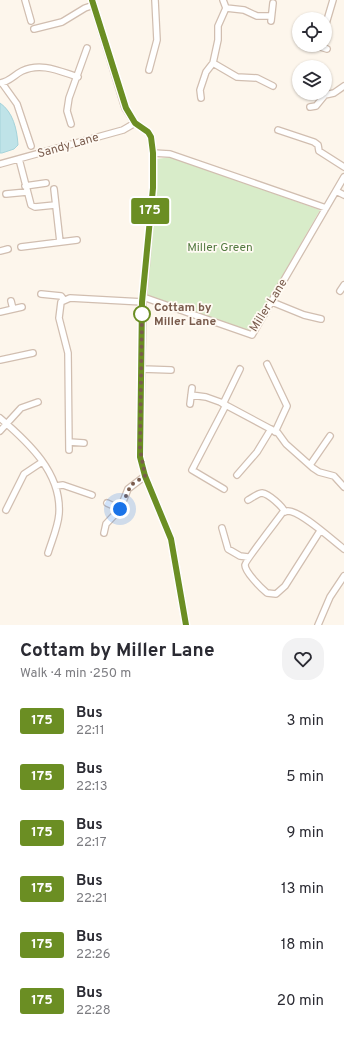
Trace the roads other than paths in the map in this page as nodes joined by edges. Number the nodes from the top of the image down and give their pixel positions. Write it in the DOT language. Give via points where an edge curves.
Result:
graph roads {
  1 [pos="25,0"];
  2 [pos="155,0"];
  3 [pos="223,0"];
  4 [pos="333,0"];
  5 [pos="93,2"];
  6 [pos="273,3"];
  7 [pos="226,8"];
  8 [pos="329,12"];
  9 [pos="31,21"];
  10 [pos="34,29"];
  11 [pos="87,48"];
  12 [pos="213,63"];
  13 [pos="148,70"];
  14 [pos="78,77"];
  15 [pos="1,83"];
  16 [pos="273,86"];
  17 [pos="344,86"];
  18 [pos="201,98"];
  19 [pos="310,107"];
  20 [pos="135,123"];
  21 [pos="71,124"];
  22 [pos="278,130"];
  23 [pos="31,146"];
  24 [pos="153,153"];
  25 [pos="19,158"];
  26 [pos="0,164"];
  27 [pos="344,167"];
  28 [pos="344,177"];
  29 [pos="46,183"];
  30 [pos="26,189"];
  31 [pos="54,189"];
  32 [pos="336,191"];
  33 [pos="6,194"];
  34 [pos="344,196"];
  35 [pos="55,205"];
  36 [pos="326,208"];
  37 [pos="77,240"];
  38 [pos="60,242"];
  39 [pos="21,247"];
  40 [pos="8,249"];
  41 [pos="0,251"];
  42 [pos="344,285"];
  43 [pos="340,291"];
  44 [pos="41,294"];
  45 [pos="143,299"];
  46 [pos="64,300"];
  47 [pos="11,301"];
  48 [pos="272,302"];
  49 [pos="22,307"];
  50 [pos="14,310"];
  51 [pos="0,312"];
  52 [pos="321,319"];
  53 [pos="33,353"];
  54 [pos="0,360"];
  55 [pos="267,364"];
  56 [pos="142,369"];
  57 [pos="240,369"];
  58 [pos="171,370"];
  59 [pos="192,388"];
  60 [pos="191,395"];
  61 [pos="38,402"];
  62 [pos="190,404"];
  63 [pos="224,405"];
  64 [pos="0,418"];
  65 [pos="7,424"];
  66 [pos="273,430"];
  67 [pos="0,431"];
  68 [pos="330,436"];
  69 [pos="69,442"];
  70 [pos="84,443"];
  71 [pos="69,450"];
  72 [pos="42,462"];
  73 [pos="310,465"];
  74 [pos="237,475"];
  75 [pos="145,476"];
  76 [pos="56,486"];
  77 [pos="344,487"];
  78 [pos="224,489"];
  79 [pos="92,495"];
  80 [pos="248,500"];
  81 [pos="107,503"];
  82 [pos="120,509"];
  83 [pos="6,510"];
  84 [pos="285,512"];
  85 [pos="222,528"];
  86 [pos="320,531"];
  87 [pos="104,533"];
  88 [pos="344,550"];
  89 [pos="48,553"];
  90 [pos="248,557"];
  91 [pos="344,576"];
  92 [pos="186,625"];
  93 [pos="318,625"];
  1 -- 9 [label="street"];
  2 -- 13 [label="street" via="157,40"];
  3 -- 7 [label="street"];
  4 -- 8 [label="street"];
  5 -- 10 [label="street" via="62,22"];
  5 -- 20 [label="street" via="117,85"];
  6 -- 7 [label="street" via="271,18"];
  7 -- 12 [label="street" via="217,31 218,40"];
  11 -- 14 [label="street"];
  12 -- 16 [label="street" via="237,77 257,78"];
  12 -- 18 [label="street" via="206,72 200,90"];
  14 -- 15 [label="street" via="50,68 36,67"];
  14 -- 21 [label="street" via="67,111"];
  15 -- 23 [label="street" via="17,104"];
  17 -- 19 [label="street" via="334,93 325,95 316,106"];
  20 -- 24 [label="street" via="151,137"];
  20 -- 25 [label="street, Sandy Lane" via="123,130"];
  22 -- 27 [label="street" via="314,142 318,145 319,151"];
  24 -- 36 [label="street" via="177,157"];
  24 -- 45 [label="street" via="153,188"];
  25 -- 26 [label="street, Sandy Lane"];
  25 -- 30 [label="street"];
  28 -- 32 [label="street, Miller Lane"];
  29 -- 30 [label="street"];
  30 -- 33 [label="street"];
  30 -- 35 [label="street" via="31,205"];
  31 -- 35 [label="street"];
  32 -- 34 [label="street"];
  32 -- 36 [label="street, Miller Lane"];
  35 -- 38 [label="street"];
  36 -- 48 [label="street, Miller Lane"];
  37 -- 38 [label="street"];
  38 -- 39 [label="street"];
  40 -- 41 [label="street"];
  42 -- 43 [label="street"];
  44 -- 46 [label="street" via="61,296"];
  45 -- 46 [label="street"];
  45 -- 48 [label="street, Miller Lane" via="248,335 252,335"];
  45 -- 56 [label="street"];
  46 -- 69 [label="street" via="61,302 59,318 68,353"];
  47 -- 50 [label="street"];
  48 -- 52 [label="street"];
  49 -- 50 [label="street"];
  50 -- 51 [label="street"];
  53 -- 54 [label="street"];
  55 -- 66 [label="street" via="287,406"];
  56 -- 58 [label="street"];
  56 -- 75 [label="street" via="140,449"];
  57 -- 63 [label="street"];
  59 -- 60 [label="street"];
  60 -- 62 [label="street"];
  60 -- 63 [label="street" via="206,397"];
  61 -- 65 [label="street" via="21,408"];
  63 -- 66 [label="street"];
  63 -- 78 [label="street" via="192,470"];
  64 -- 65 [label="street"];
  65 -- 67 [label="street"];
  65 -- 72 [label="street" via="25,440"];
  66 -- 73 [label="street"];
  66 -- 74 [label="street"];
  68 -- 73 [label="street"];
  69 -- 70 [label="street"];
  69 -- 71 [label="street"];
  72 -- 76 [label="street"];
  72 -- 83 [label="street" via="24,474"];
  73 -- 77 [label="street" via="319,472 338,478"];
  75 -- 82 [label="street" via="131,485"];
  75 -- 92 [label="street" via="171,539"];
  76 -- 79 [label="street" via="63,485"];
  76 -- 89 [label="street" via="59,514"];
  80 -- 84 [label="street" via="265,494"];
  81 -- 82 [label="street"];
  82 -- 87 [label="street" via="106,524"];
  84 -- 86 [label="street" via="291,511"];
  84 -- 90 [label="street"];
  85 -- 90 [label="street" via="228,550"];
  86 -- 88 [label="street"];
  86 -- 90 [label="street" via="285,586 276,594 267,593 247,572 245,563"];
  91 -- 93 [label="street" via="330,597"];
}
